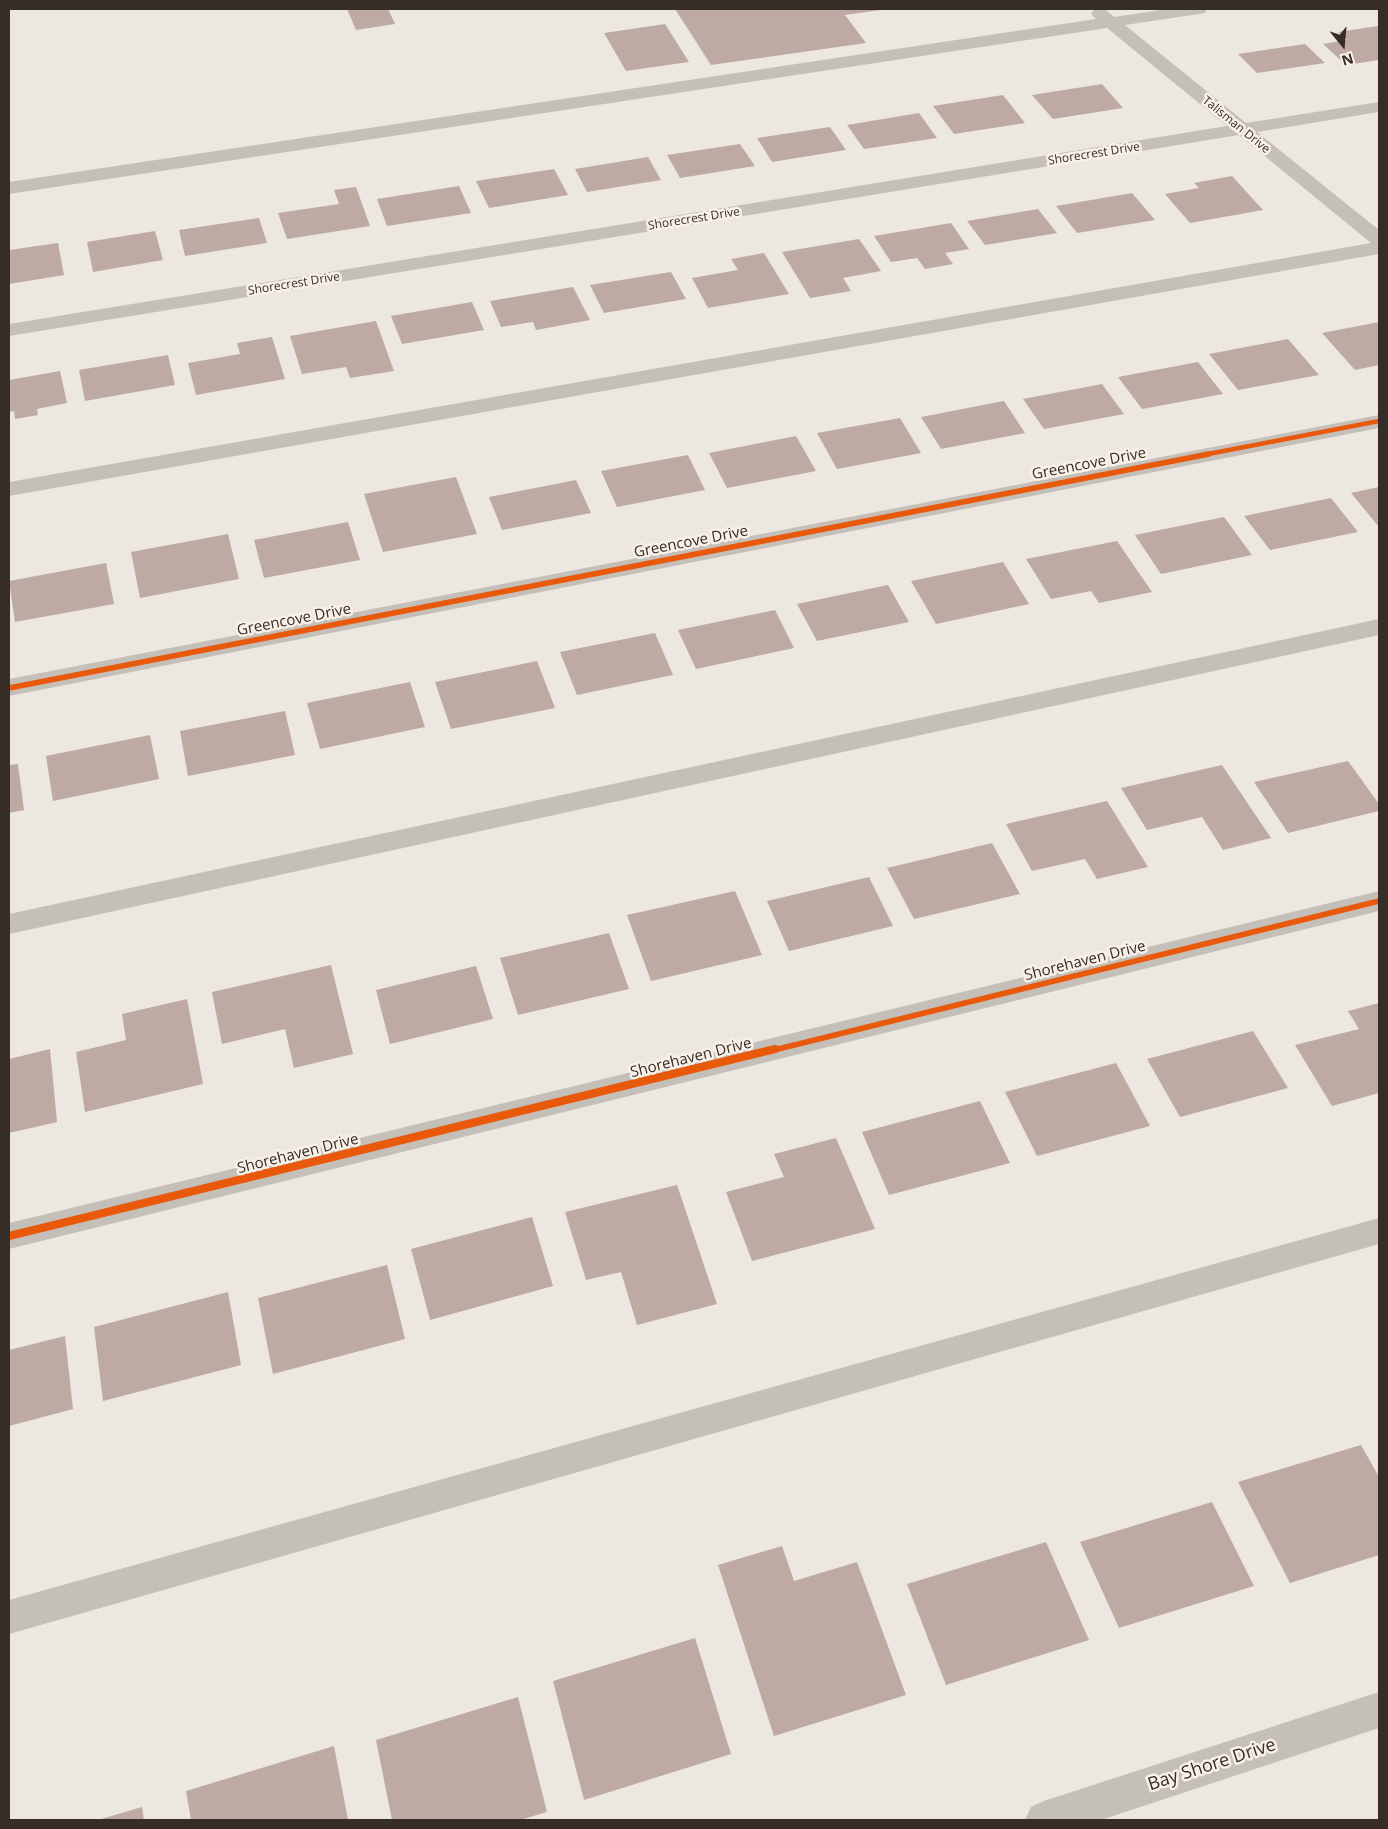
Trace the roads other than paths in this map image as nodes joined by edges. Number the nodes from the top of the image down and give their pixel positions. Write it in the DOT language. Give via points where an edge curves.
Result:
graph roads {
  1 [pos="1093,9"];
  2 [pos="1200,9"];
  3 [pos="1110,22"];
  4 [pos="1379,107"];
  5 [pos="1243,130"];
  6 [pos="9,188"];
  7 [pos="1379,240"];
  8 [pos="1379,248"];
  9 [pos="9,330"];
  10 [pos="1379,421"];
  11 [pos="9,489"];
  12 [pos="1379,627"];
  13 [pos="9,688"];
  14 [pos="1379,901"];
  15 [pos="9,924"];
  16 [pos="1379,1231"];
  17 [pos="9,1236"];
  18 [pos="9,1617"];
  19 [pos="1379,1710"];
  20 [pos="1044,1820"];
  1 -- 3 [label="street, Talisman Drive"];
  2 -- 3 [label="street"];
  3 -- 5 [label="street, Talisman Drive"];
  3 -- 6 [label="street"];
  4 -- 5 [label="street, Shorecrest Drive"];
  5 -- 7 [label="street, Talisman Drive"];
  5 -- 9 [label="street, Shorecrest Drive"];
  8 -- 11 [label="street"];
  10 -- 13 [label="street, Greencove Drive"];
  12 -- 15 [label="street"];
  14 -- 17 [label="street, Shorehaven Drive" via="314,1164"];
  16 -- 18 [label="street"];
  19 -- 20 [label="street, Bay Shore Drive"];
}
